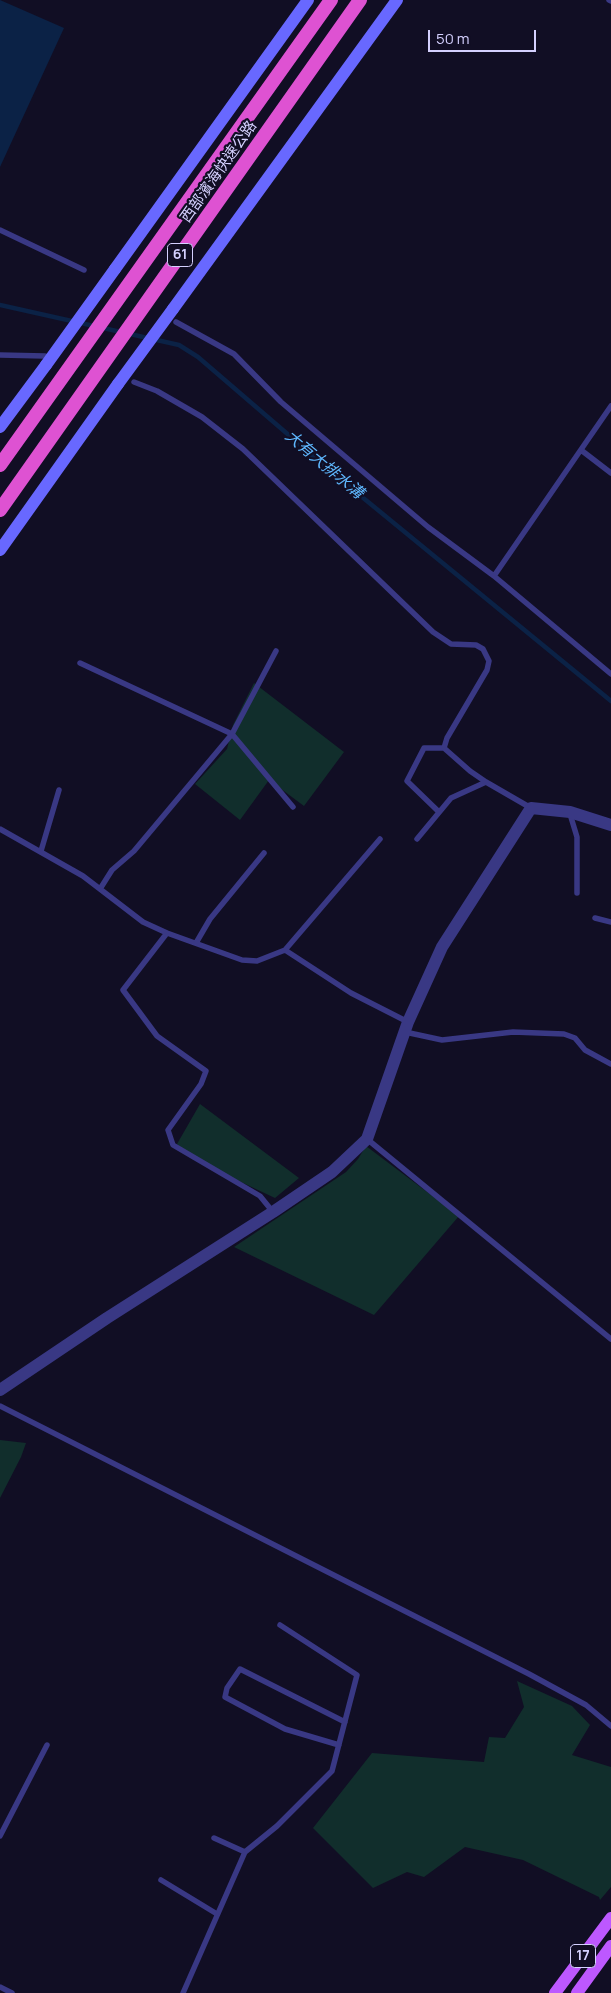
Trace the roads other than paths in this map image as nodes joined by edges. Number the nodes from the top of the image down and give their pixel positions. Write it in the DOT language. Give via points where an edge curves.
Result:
graph roads {
  1 [pos="308,0"];
  2 [pos="332,0"];
  3 [pos="360,0"];
  4 [pos="397,0"];
  5 [pos="0,230"];
  6 [pos="84,270"];
  7 [pos="176,322"];
  8 [pos="0,355"];
  9 [pos="45,360"];
  10 [pos="134,382"];
  11 [pos="611,406"];
  12 [pos="0,426"];
  13 [pos="581,450"];
  14 [pos="0,465"];
  15 [pos="611,473"];
  16 [pos="0,510"];
  17 [pos="0,550"];
  18 [pos="494,576"];
  19 [pos="276,652"];
  20 [pos="80,663"];
  21 [pos="611,674"];
  22 [pos="232,734"];
  23 [pos="444,748"];
  24 [pos="486,782"];
  25 [pos="59,790"];
  26 [pos="293,807"];
  27 [pos="531,808"];
  28 [pos="439,812"];
  29 [pos="570,812"];
  30 [pos="611,825"];
  31 [pos="0,829"];
  32 [pos="380,839"];
  33 [pos="417,839"];
  34 [pos="41,851"];
  35 [pos="264,854"];
  36 [pos="100,889"];
  37 [pos="577,893"];
  38 [pos="595,918"];
  39 [pos="611,922"];
  40 [pos="167,932"];
  41 [pos="196,943"];
  42 [pos="285,950"];
  43 [pos="406,1027"];
  44 [pos="611,1064"];
  45 [pos="366,1139"];
  46 [pos="273,1212"];
  47 [pos="611,1339"];
  48 [pos="0,1390"];
  49 [pos="0,1406"];
  50 [pos="280,1625"];
  51 [pos="345,1722"];
  52 [pos="611,1726"];
  53 [pos="48,1745"];
  54 [pos="339,1745"];
  55 [pos="0,1836"];
  56 [pos="214,1838"];
  57 [pos="245,1852"];
  58 [pos="161,1880"];
  59 [pos="217,1914"];
  60 [pos="611,1918"];
  61 [pos="611,1946"];
  62 [pos="0,1987"];
  63 [pos="12,1993"];
  64 [pos="182,1993"];
  65 [pos="555,1993"];
  66 [pos="578,1993"];
  1 -- 9 [label="main road, bridge" via="115,269"];
  2 -- 14 [label="highway, 西部濱海快速公路 / 61, bridge"];
  3 -- 16 [label="highway, 西部濱海快速公路 / 61, bridge"];
  4 -- 17 [label="main road, bridge"];
  5 -- 6 [label="lane"];
  7 -- 18 [label="lane" via="234,354 281,402 428,527"];
  8 -- 9 [label="lane"];
  9 -- 12 [label="main road"];
  10 -- 23 [label="lane" via="157,391 202,417 243,449 433,632 451,644 476,645 483,649 490,661 488,670"];
  11 -- 13 [label="lane"];
  13 -- 15 [label="lane"];
  13 -- 18 [label="lane"];
  18 -- 21 [label="lane"];
  19 -- 22 [label="lane"];
  20 -- 22 [label="lane"];
  22 -- 26 [label="lane"];
  22 -- 36 [label="lane" via="134,851 112,870"];
  23 -- 24 [label="lane"];
  23 -- 28 [label="lane" via="424,748 407,781"];
  24 -- 27 [label="lane"];
  24 -- 28 [label="lane" via="451,798"];
  25 -- 34 [label="lane"];
  27 -- 29 [label="street"];
  27 -- 43 [label="street" via="442,947"];
  28 -- 33 [label="lane"];
  29 -- 30 [label="street"];
  29 -- 37 [label="lane" via="577,837"];
  31 -- 34 [label="lane"];
  32 -- 42 [label="lane"];
  34 -- 36 [label="lane"];
  35 -- 41 [label="lane" via="210,919"];
  36 -- 40 [label="lane" via="143,922"];
  38 -- 39 [label="lane"];
  40 -- 41 [label="lane"];
  40 -- 46 [label="lane" via="123,990 157,1036 206,1071 201,1084 168,1130 173,1145 260,1196"];
  41 -- 42 [label="lane" via="242,960 258,961"];
  42 -- 43 [label="lane"];
  43 -- 44 [label="lane" via="442,1040 513,1032 564,1034 575,1038 585,1050"];
  43 -- 45 [label="street"];
  45 -- 46 [label="street" via="332,1172"];
  45 -- 47 [label="lane"];
  46 -- 48 [label="street"];
  49 -- 52 [label="lane" via="529,1674 586,1705"];
  50 -- 51 [label="lane" via="357,1675"];
  51 -- 54 [label="lane"];
  51 -- 54 [label="lane" via="240,1669 227,1688 225,1697 285,1729"];
  53 -- 55 [label="lane"];
  54 -- 57 [label="lane" via="332,1771"];
  56 -- 57 [label="lane"];
  57 -- 59 [label="lane"];
  58 -- 59 [label="lane"];
  59 -- 64 [label="lane"];
  60 -- 65 [label="main road, 17"];
  61 -- 66 [label="main road, 17"];
  62 -- 63 [label="lane"];
}
